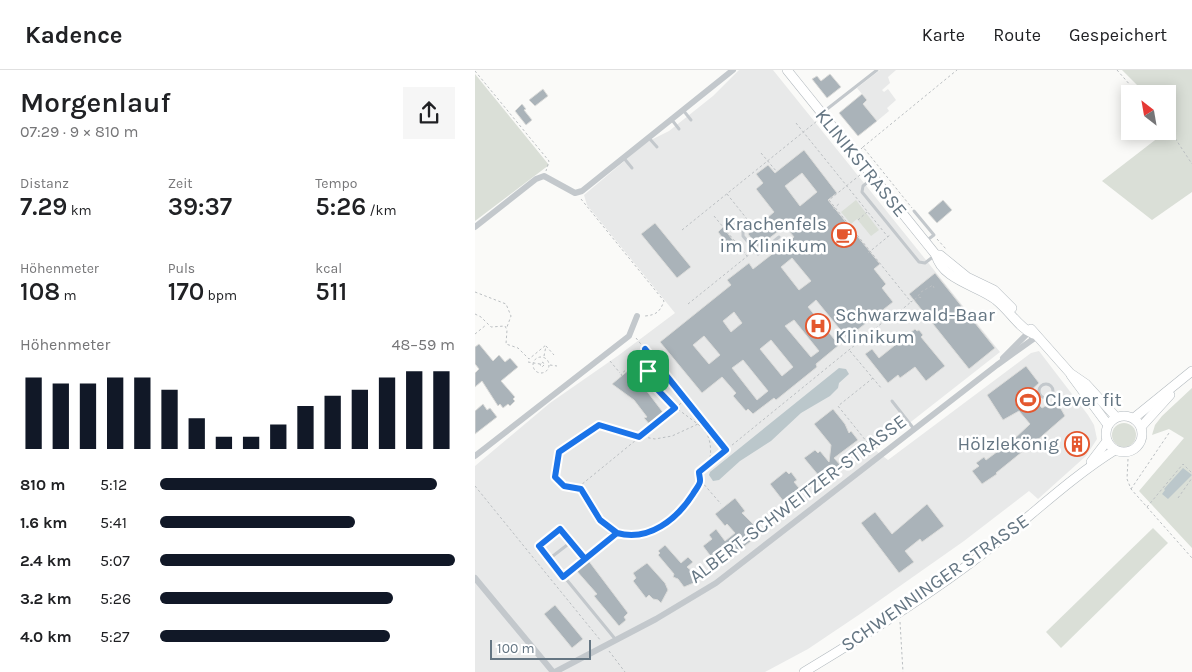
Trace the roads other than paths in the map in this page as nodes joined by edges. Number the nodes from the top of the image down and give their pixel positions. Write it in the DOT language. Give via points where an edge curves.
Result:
graph roads {
  1 [pos="733,70"];
  2 [pos="787,70"];
  3 [pos="877,70"];
  4 [pos="683,110"];
  5 [pos="819,117"];
  6 [pos="672,120"];
  7 [pos="691,120"];
  8 [pos="679,129"];
  9 [pos="649,137"];
  10 [pos="657,148"];
  11 [pos="623,157"];
  12 [pos="632,168"];
  13 [pos="873,178"];
  14 [pos="915,210"];
  15 [pos="475,227"];
  16 [pos="743,231"];
  17 [pos="779,237"];
  18 [pos="925,242"];
  19 [pos="936,255"];
  20 [pos="637,316"];
  21 [pos="1033,334"];
  22 [pos="1070,373"];
  23 [pos="1189,373"];
  24 [pos="1053,391"];
  25 [pos="892,401"];
  26 [pos="1116,417"];
  27 [pos="1134,418"];
  28 [pos="1108,425"];
  29 [pos="1141,427"];
  30 [pos="915,429"];
  31 [pos="1107,441"];
  32 [pos="1115,450"];
  33 [pos="475,456"];
  34 [pos="1086,469"];
  35 [pos="571,542"];
  36 [pos="549,559"];
  37 [pos="585,559"];
  38 [pos="475,578"];
  39 [pos="616,640"];
  40 [pos="554,672"];
  41 [pos="804,672"];
  1 -- 4 [label="street"];
  2 -- 5 [label="main road, KLINIKSTRASSE"];
  3 -- 5 [label="lane"];
  4 -- 6 [label="street"];
  4 -- 7 [label="lane"];
  5 -- 13 [label="main road, KLINIKSTRASSE"];
  6 -- 8 [label="lane"];
  6 -- 9 [label="street"];
  9 -- 10 [label="lane"];
  9 -- 11 [label="street"];
  11 -- 12 [label="lane"];
  11 -- 15 [label="street" via="582,191 575,193 544,176 536,179"];
  13 -- 18 [label="main road, KLINIKSTRASSE"];
  13 -- 19 [label="lane" via="861,189 867,199 919,262 925,263"];
  14 -- 18 [label="lane" via="934,235"];
  16 -- 17 [label="lane" via="743,236 758,254"];
  18 -- 19 [label="main road, KLINIKSTRASSE"];
  19 -- 21 [label="main road, KLINIKSTRASSE" via="954,269 994,290"];
  20 -- 33 [label="street" via="629,336"];
  21 -- 22 [label="main road, KLINIKSTRASSE"];
  21 -- 30 [label="street, ALBERT-SCHWEITZER-STRASSE"];
  22 -- 26 [label="main road, KLINIKSTRASSE" via="1086,384"];
  22 -- 28 [label="main road, KLINIKSTRASSE"];
  23 -- 27 [label="main road"];
  23 -- 29 [label="main road"];
  24 -- 24 [label="lane" via="1050,385 1039,388 1039,393 1046,399 1052,396"];
  25 -- 30 [label="lane"];
  26 -- 27 [label="main road"];
  26 -- 28 [label="main road"];
  27 -- 29 [label="main road"];
  28 -- 31 [label="main road"];
  29 -- 32 [label="main road" via="1142,438 1136,448 1126,452"];
  30 -- 39 [label="street, ALBERT-SCHWEITZER-STRASSE" via="716,583"];
  31 -- 32 [label="main road"];
  31 -- 34 [label="main road, SCHWENNINGER STRASSE"];
  32 -- 34 [label="main road, SCHWENNINGER STRASSE"];
  34 -- 41 [label="main road, SCHWENNINGER STRASSE" via="978,557 879,626"];
  35 -- 36 [label="lane"];
  35 -- 36 [label="lane" via="560,529 539,546"];
  35 -- 37 [label="lane"];
  36 -- 39 [label="lane"];
  38 -- 40 [label="street"];
  39 -- 40 [label="street, ALBERT-SCHWEITZER-STRASSE"];
}
